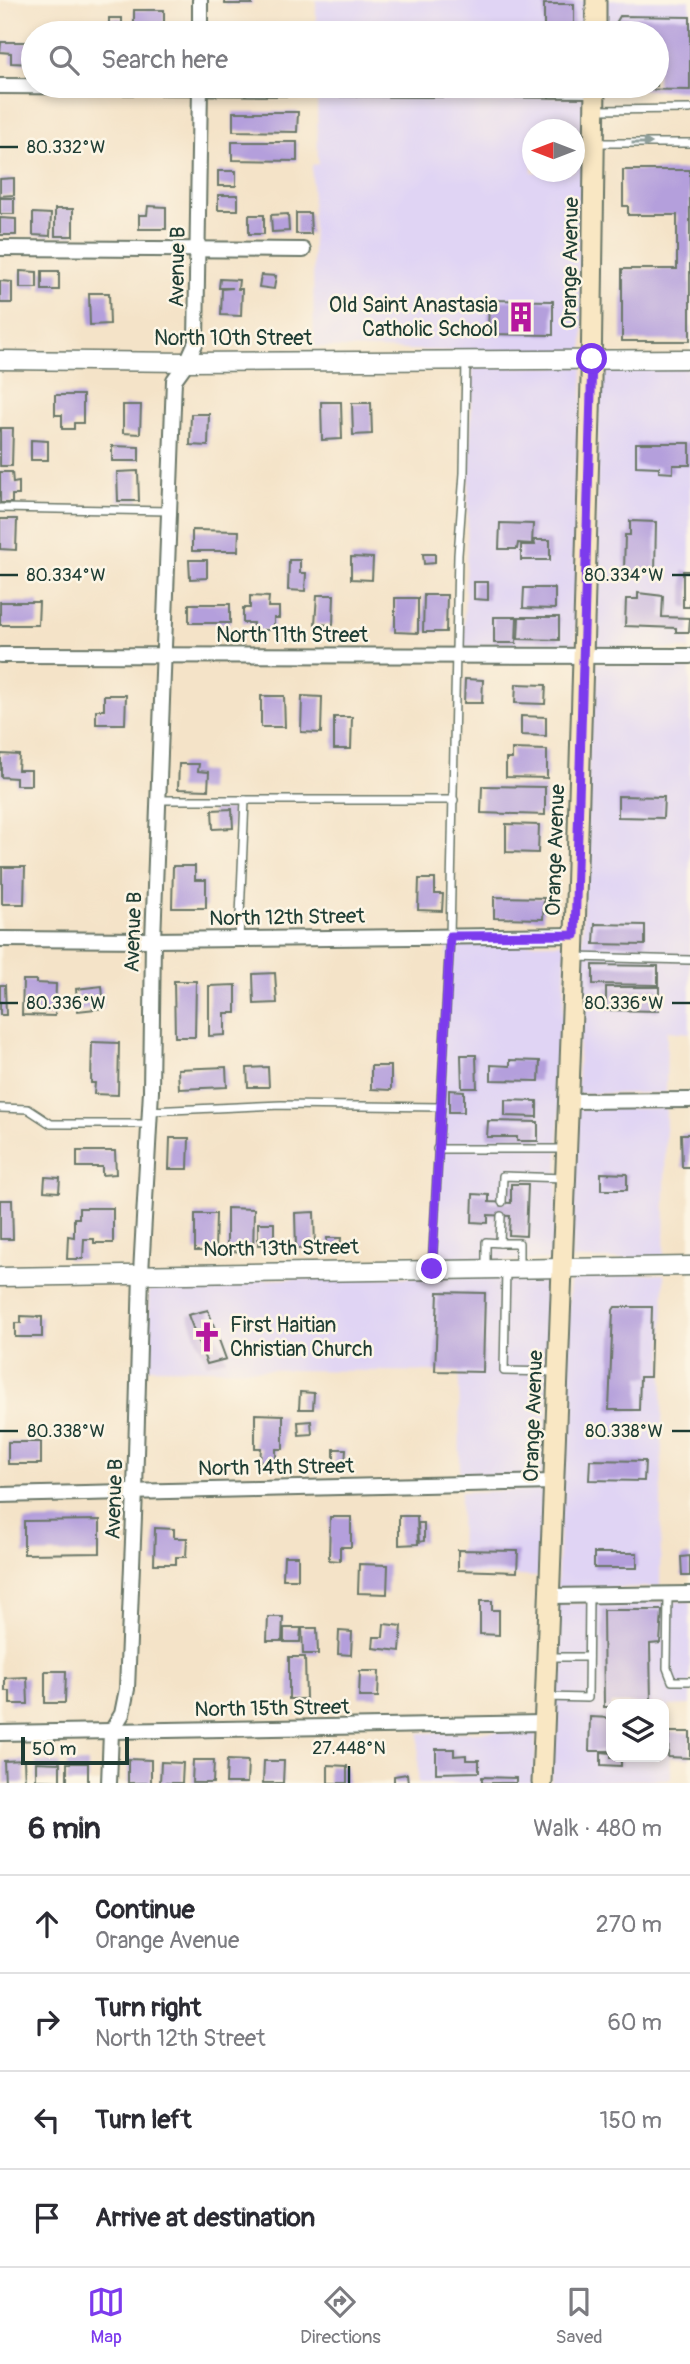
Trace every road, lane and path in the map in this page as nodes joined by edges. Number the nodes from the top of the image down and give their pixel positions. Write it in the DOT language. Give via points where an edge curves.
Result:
graph roads {
  1 [pos="200,0"];
  2 [pos="596,0"];
  3 [pos="200,21"];
  4 [pos="596,21"];
  5 [pos="0,86"];
  6 [pos="21,86"];
  7 [pos="200,98"];
  8 [pos="595,98"];
  9 [pos="690,109"];
  10 [pos="595,110"];
  11 [pos="594,143"];
  12 [pos="690,143"];
  13 [pos="0,248"];
  14 [pos="199,248"];
  15 [pos="303,250"];
  16 [pos="592,359"];
  17 [pos="690,359"];
  18 [pos="0,360"];
  19 [pos="466,360"];
  20 [pos="187,362"];
  21 [pos="0,508"];
  22 [pos="169,511"];
  23 [pos="0,655"];
  24 [pos="165,656"];
  25 [pos="457,656"];
  26 [pos="583,656"];
  27 [pos="690,656"];
  28 [pos="159,800"];
  29 [pos="245,800"];
  30 [pos="454,800"];
  31 [pos="575,935"];
  32 [pos="450,936"];
  33 [pos="0,939"];
  34 [pos="239,939"];
  35 [pos="153,940"];
  36 [pos="574,957"];
  37 [pos="690,960"];
  38 [pos="690,1100"];
  39 [pos="568,1101"];
  40 [pos="440,1107"];
  41 [pos="0,1108"];
  42 [pos="149,1117"];
  43 [pos="437,1149"];
  44 [pos="566,1149"];
  45 [pos="565,1178"];
  46 [pos="502,1202"];
  47 [pos="501,1216"];
  48 [pos="500,1243"];
  49 [pos="690,1266"];
  50 [pos="562,1267"];
  51 [pos="486,1268"];
  52 [pos="512,1268"];
  53 [pos="432,1269"];
  54 [pos="141,1273"];
  55 [pos="0,1277"];
  56 [pos="558,1372"];
  57 [pos="553,1482"];
  58 [pos="135,1491"];
  59 [pos="0,1495"];
  60 [pos="668,1594"];
  61 [pos="690,1594"];
  62 [pos="549,1596"];
  63 [pos="589,1596"];
  64 [pos="547,1657"];
  65 [pos="588,1657"];
  66 [pos="690,1681"];
  67 [pos="545,1697"];
  68 [pos="544,1723"];
  69 [pos="111,1732"];
  70 [pos="0,1733"];
  71 [pos="109,1783"];
  72 [pos="542,1783"];
  1 -- 3 [label="street"];
  2 -- 4 [label="main road"];
  5 -- 6 [label="street"];
  7 -- 14 [label="street, Avenue B"];
  8 -- 10 [label="main road, Orange Avenue"];
  9 -- 10 [label="lane"];
  10 -- 11 [label="main road, Orange Avenue"];
  11 -- 12 [label="lane, one-way"];
  11 -- 16 [label="main road, Orange Avenue"];
  13 -- 14 [label="street"];
  14 -- 15 [label="street"];
  14 -- 20 [label="street, Avenue B" via="196,342"];
  16 -- 17 [label="street, North 10th Street"];
  16 -- 19 [label="street, North 10th Street"];
  16 -- 26 [label="main road, Orange Avenue"];
  18 -- 20 [label="street, North 10th Street"];
  19 -- 20 [label="street, North 10th Street"];
  19 -- 25 [label="lane"];
  20 -- 22 [label="street, Avenue B" via="174,380"];
  21 -- 22 [label="lane"];
  22 -- 24 [label="street, Avenue B"];
  23 -- 24 [label="street, North 11th Street"];
  24 -- 25 [label="street, North 11th Street"];
  24 -- 28 [label="street, Avenue B"];
  25 -- 26 [label="street, North 11th Street"];
  25 -- 30 [label="lane"];
  26 -- 27 [label="street, North 11th Street"];
  26 -- 31 [label="main road, Orange Avenue"];
  28 -- 29 [label="lane"];
  28 -- 35 [label="street, Avenue B"];
  29 -- 30 [label="lane"];
  29 -- 34 [label="lane"];
  30 -- 32 [label="lane"];
  31 -- 32 [label="street, North 12th Street"];
  31 -- 36 [label="main road, Orange Avenue"];
  32 -- 34 [label="street, North 12th Street"];
  32 -- 40 [label="lane"];
  33 -- 35 [label="street, North 12th Street"];
  34 -- 35 [label="street, North 12th Street"];
  35 -- 42 [label="street, Avenue B"];
  36 -- 37 [label="lane"];
  36 -- 39 [label="main road, Orange Avenue"];
  38 -- 39 [label="street"];
  39 -- 44 [label="main road, Orange Avenue"];
  40 -- 42 [label="lane" via="281,1105"];
  40 -- 43 [label="lane"];
  41 -- 42 [label="lane" via="28,1109 51,1124"];
  42 -- 54 [label="street, Avenue B"];
  43 -- 44 [label="lane"];
  43 -- 53 [label="lane"];
  44 -- 45 [label="main road, Orange Avenue"];
  45 -- 46 [label="lane" via="503,1176"];
  45 -- 50 [label="main road, Orange Avenue"];
  47 -- 48 [label="lane"];
  48 -- 51 [label="lane" via="486,1242"];
  48 -- 52 [label="lane" via="519,1243"];
  49 -- 50 [label="street, North 13th Street"];
  50 -- 52 [label="street, North 13th Street"];
  50 -- 56 [label="main road, Orange Avenue"];
  51 -- 52 [label="street, North 13th Street"];
  51 -- 53 [label="street, North 13th Street"];
  52 -- 56 [label="lane" via="503,1371"];
  53 -- 54 [label="street, North 13th Street"];
  54 -- 55 [label="street, North 13th Street"];
  54 -- 58 [label="street, Avenue B"];
  56 -- 57 [label="main road, Orange Avenue"];
  57 -- 58 [label="street, North 14th Street"];
  57 -- 62 [label="main road, Orange Avenue"];
  58 -- 59 [label="street, North 14th Street"];
  58 -- 69 [label="street, Avenue B" via="127,1689 122,1714"];
  60 -- 61 [label="street"];
  60 -- 63 [label="street"];
  60 -- 66 [label="lane" via="667,1668 672,1681"];
  62 -- 63 [label="street"];
  62 -- 64 [label="main road, Orange Avenue"];
  63 -- 65 [label="lane"];
  64 -- 65 [label="lane"];
  64 -- 67 [label="main road, Orange Avenue"];
  65 -- 67 [label="lane" via="588,1698"];
  67 -- 68 [label="main road, Orange Avenue"];
  68 -- 69 [label="street, North 15th Street"];
  68 -- 72 [label="main road, Orange Avenue"];
  69 -- 70 [label="street, North 15th Street"];
  69 -- 71 [label="street, Avenue B"];
}
